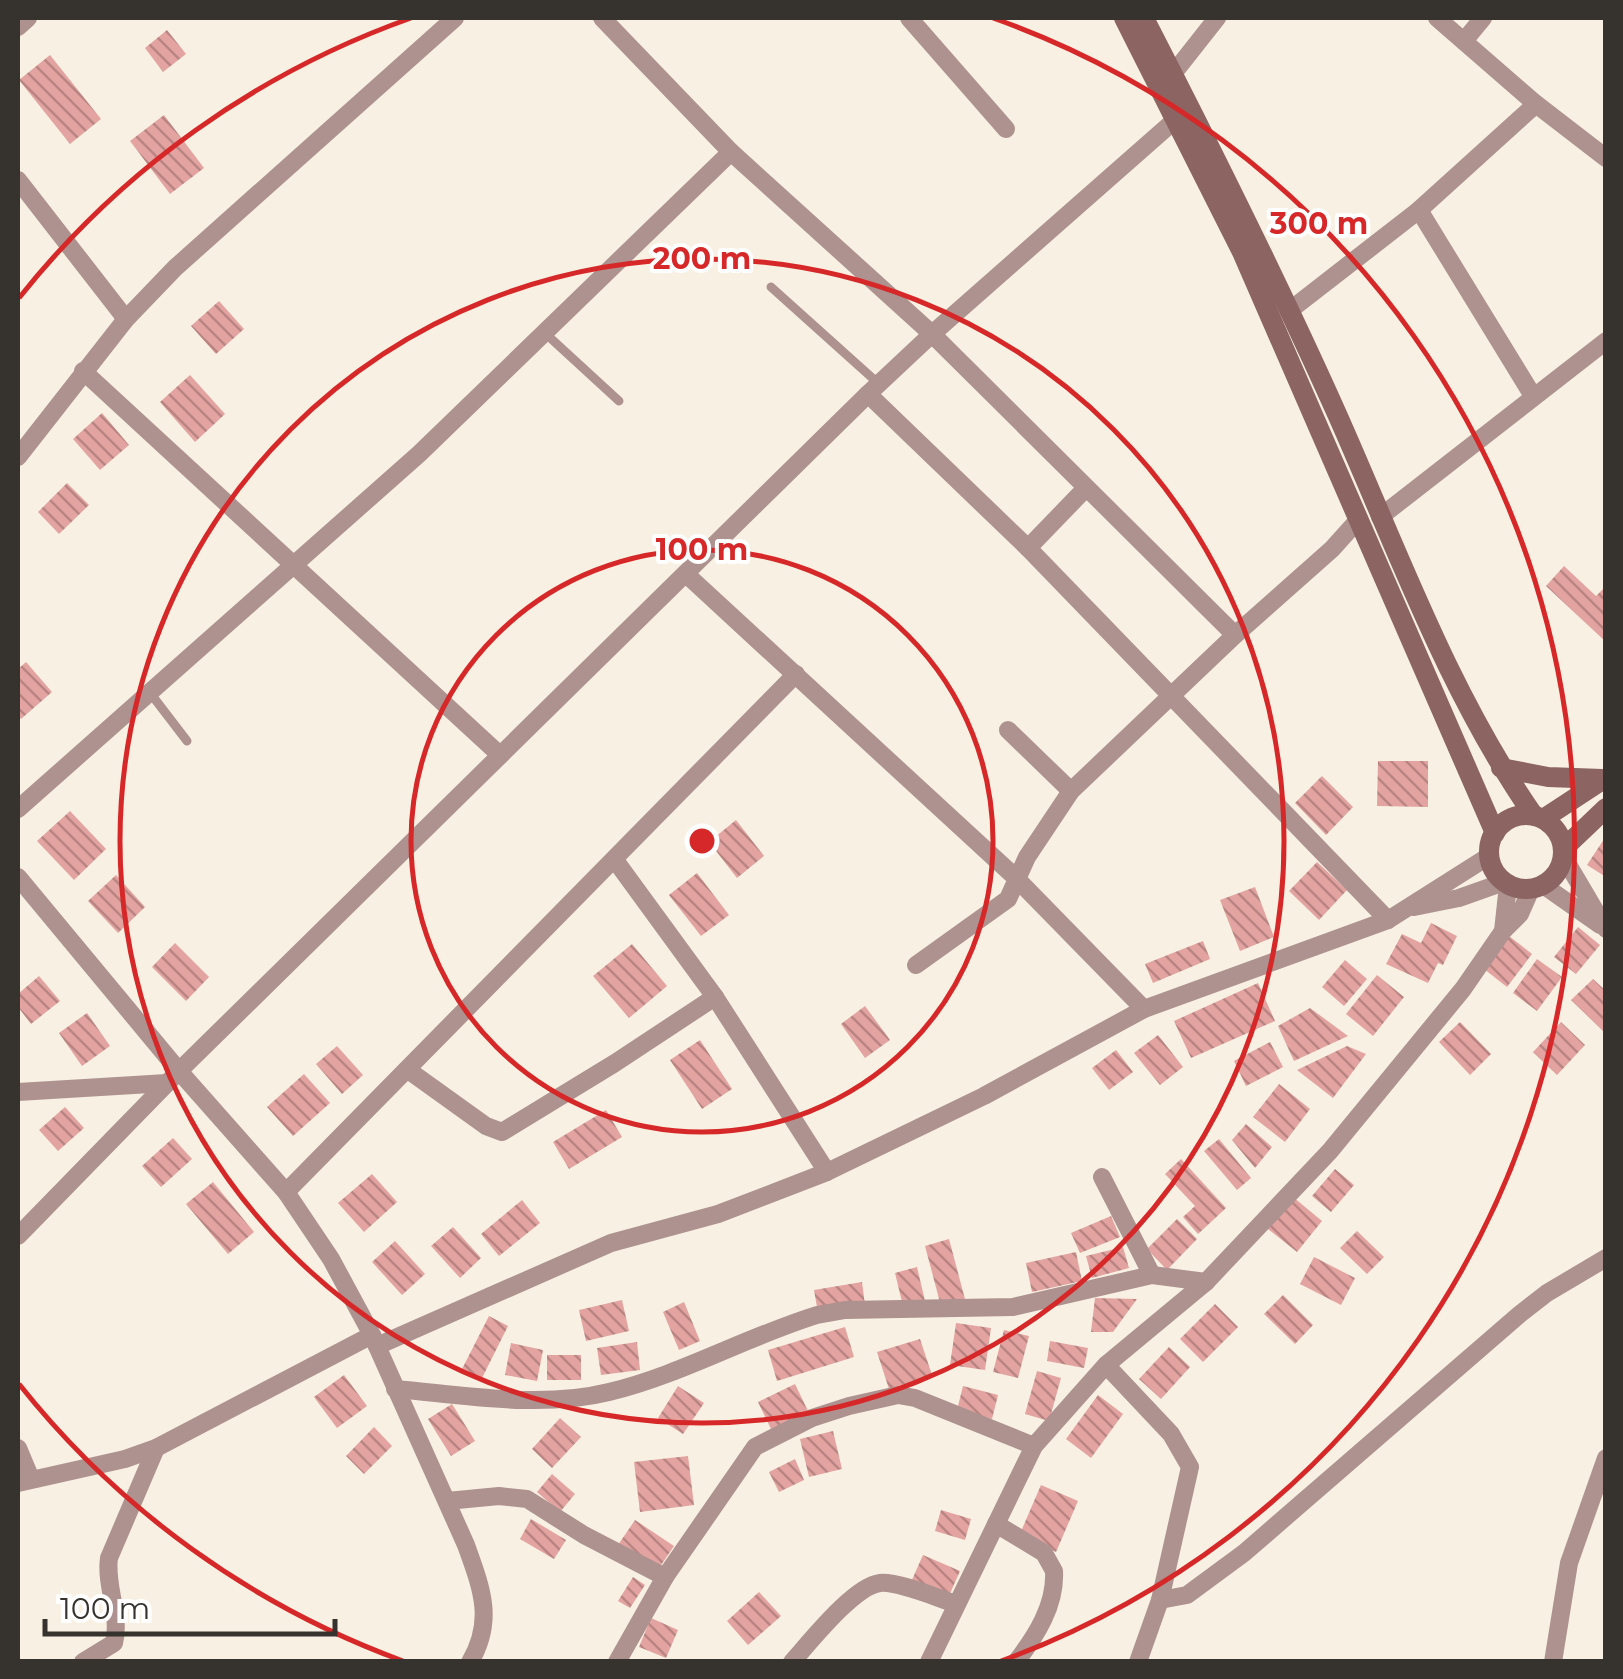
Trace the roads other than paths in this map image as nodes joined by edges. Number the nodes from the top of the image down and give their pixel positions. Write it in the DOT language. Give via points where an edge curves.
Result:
graph roads {
  1 [pos="28,18"];
  2 [pos="454,18"];
  3 [pos="602,18"];
  4 [pos="910,18"];
  5 [pos="1124,18"];
  6 [pos="1144,18"];
  7 [pos="1216,18"];
  8 [pos="1438,18"];
  9 [pos="1483,18"];
  10 [pos="18,27"];
  11 [pos="1464,41"];
  12 [pos="1167,81"];
  13 [pos="1536,104"];
  14 [pos="1184,113"];
  15 [pos="1006,129"];
  16 [pos="731,152"];
  17 [pos="1606,158"];
  18 [pos="18,180"];
  19 [pos="1419,210"];
  20 [pos="1249,247"];
  21 [pos="771,286"];
  22 [pos="1289,311"];
  23 [pos="126,320"];
  24 [pos="546,334"];
  25 [pos="932,334"];
  26 [pos="1606,342"];
  27 [pos="84,372"];
  28 [pos="874,389"];
  29 [pos="1533,396"];
  30 [pos="619,401"];
  31 [pos="18,458"];
  32 [pos="1084,489"];
  33 [pos="1370,518"];
  34 [pos="1028,548"];
  35 [pos="294,564"];
  36 [pos="687,575"];
  37 [pos="1396,582"];
  38 [pos="1235,635"];
  39 [pos="796,674"];
  40 [pos="151,694"];
  41 [pos="1173,696"];
  42 [pos="1008,730"];
  43 [pos="187,741"];
  44 [pos="500,755"];
  45 [pos="1501,768"];
  46 [pos="1604,779"];
  47 [pos="1071,791"];
  48 [pos="1606,808"];
  49 [pos="18,809"];
  50 [pos="1538,818"];
  51 [pos="1494,833"];
  52 [pos="1563,852"];
  53 [pos="1488,856"];
  54 [pos="615,860"];
  55 [pos="18,878"];
  56 [pos="1016,878"];
  57 [pos="1506,884"];
  58 [pos="1537,887"];
  59 [pos="1396,915"];
  60 [pos="1605,928"];
  61 [pos="1503,931"];
  62 [pos="916,965"];
  63 [pos="715,997"];
  64 [pos="1144,1009"];
  65 [pos="408,1070"];
  66 [pos="173,1077"];
  67 [pos="18,1092"];
  68 [pos="827,1172"];
  69 [pos="1102,1176"];
  70 [pos="286,1192"];
  71 [pos="18,1236"];
  72 [pos="1606,1258"];
  73 [pos="1152,1275"];
  74 [pos="1206,1282"];
  75 [pos="374,1340"];
  76 [pos="1106,1365"];
  77 [pos="395,1389"];
  78 [pos="1034,1446"];
  79 [pos="18,1448"];
  80 [pos="156,1448"];
  81 [pos="1606,1458"];
  82 [pos="24,1481"];
  83 [pos="446,1502"];
  84 [pos="996,1524"];
  85 [pos="665,1577"];
  86 [pos="1160,1600"];
  87 [pos="956,1604"];
  88 [pos="936,1658"];
  89 [pos="83,1662"];
  90 [pos="470,1662"];
  91 [pos="617,1662"];
  92 [pos="792,1662"];
  93 [pos="1016,1662"];
  94 [pos="1138,1662"];
  95 [pos="1552,1662"];
  1 -- 10 [label="street"];
  2 -- 23 [label="street" via="175,268"];
  3 -- 16 [label="street"];
  4 -- 15 [label="street"];
  5 -- 12 [label="street"];
  6 -- 12 [label="street"];
  7 -- 12 [label="street"];
  8 -- 11 [label="street"];
  9 -- 11 [label="street"];
  11 -- 13 [label="street"];
  12 -- 14 [label="street"];
  13 -- 17 [label="street"];
  13 -- 19 [label="street"];
  14 -- 20 [label="street"];
  14 -- 25 [label="street"];
  16 -- 24 [label="street"];
  16 -- 25 [label="street"];
  18 -- 23 [label="street"];
  19 -- 22 [label="street"];
  19 -- 29 [label="street"];
  20 -- 22 [label="street"];
  20 -- 33 [label="street"];
  21 -- 28 [label="lane"];
  22 -- 33 [label="street" via="1337,414"];
  23 -- 27 [label="street"];
  24 -- 30 [label="lane"];
  24 -- 35 [label="street"];
  25 -- 28 [label="street"];
  25 -- 32 [label="street"];
  26 -- 29 [label="street"];
  27 -- 31 [label="street"];
  27 -- 35 [label="street"];
  28 -- 34 [label="street"];
  28 -- 36 [label="street"];
  29 -- 33 [label="street"];
  32 -- 34 [label="street"];
  32 -- 38 [label="street"];
  33 -- 37 [label="street"];
  33 -- 38 [label="street"];
  34 -- 41 [label="street"];
  35 -- 40 [label="street"];
  35 -- 44 [label="street"];
  36 -- 39 [label="street"];
  36 -- 44 [label="street"];
  37 -- 45 [label="street"];
  37 -- 51 [label="street"];
  38 -- 41 [label="street"];
  39 -- 54 [label="street"];
  39 -- 56 [label="street"];
  40 -- 43 [label="lane"];
  40 -- 49 [label="street"];
  41 -- 47 [label="street"];
  41 -- 59 [label="street"];
  42 -- 47 [label="street"];
  44 -- 66 [label="street"];
  45 -- 46 [label="street"];
  45 -- 50 [label="street"];
  46 -- 50 [label="street"];
  47 -- 56 [label="street"];
  48 -- 52 [label="street"];
  50 -- 51 [label="street" via="1513,817"];
  50 -- 52 [label="street" via="1560,836"];
  51 -- 53 [label="street"];
  52 -- 58 [label="street" via="1553,878"];
  52 -- 60 [label="street"];
  53 -- 57 [label="street"];
  53 -- 59 [label="street"];
  54 -- 63 [label="street"];
  54 -- 65 [label="street"];
  55 -- 66 [label="street"];
  56 -- 62 [label="street" via="1008,899"];
  56 -- 64 [label="street"];
  57 -- 58 [label="street"];
  57 -- 59 [label="street"];
  57 -- 61 [label="street"];
  58 -- 60 [label="street"];
  58 -- 61 [label="street"];
  59 -- 64 [label="street"];
  61 -- 74 [label="street" via="1330,1151"];
  63 -- 65 [label="street" via="502,1132"];
  63 -- 68 [label="street"];
  64 -- 68 [label="street"];
  65 -- 70 [label="street"];
  66 -- 67 [label="street"];
  66 -- 70 [label="street"];
  66 -- 71 [label="street"];
  68 -- 75 [label="street" via="718,1214 597,1248"];
  69 -- 73 [label="street"];
  70 -- 75 [label="street" via="332,1259"];
  72 -- 86 [label="street" via="1520,1314 1244,1552 1187,1595"];
  73 -- 74 [label="street"];
  73 -- 77 [label="street" via="1013,1307 817,1315 594,1395 494,1398"];
  74 -- 76 [label="street"];
  75 -- 77 [label="street"];
  75 -- 80 [label="street"];
  76 -- 78 [label="street"];
  76 -- 86 [label="street" via="1172,1434 1190,1467"];
  77 -- 83 [label="street"];
  78 -- 84 [label="street"];
  78 -- 85 [label="street" via="907,1396 812,1418 752,1450"];
  79 -- 82 [label="street"];
  80 -- 82 [label="street"];
  80 -- 89 [label="street" via="109,1558 114,1643"];
  81 -- 95 [label="street" via="1570,1563"];
  83 -- 85 [label="street" via="527,1498"];
  83 -- 90 [label="street" via="482,1595 484,1632"];
  84 -- 87 [label="street"];
  84 -- 93 [label="street" via="1044,1553 1055,1576 1038,1632"];
  85 -- 91 [label="street"];
  86 -- 94 [label="street"];
  87 -- 88 [label="street"];
  87 -- 92 [label="street" via="873,1585"];
}
